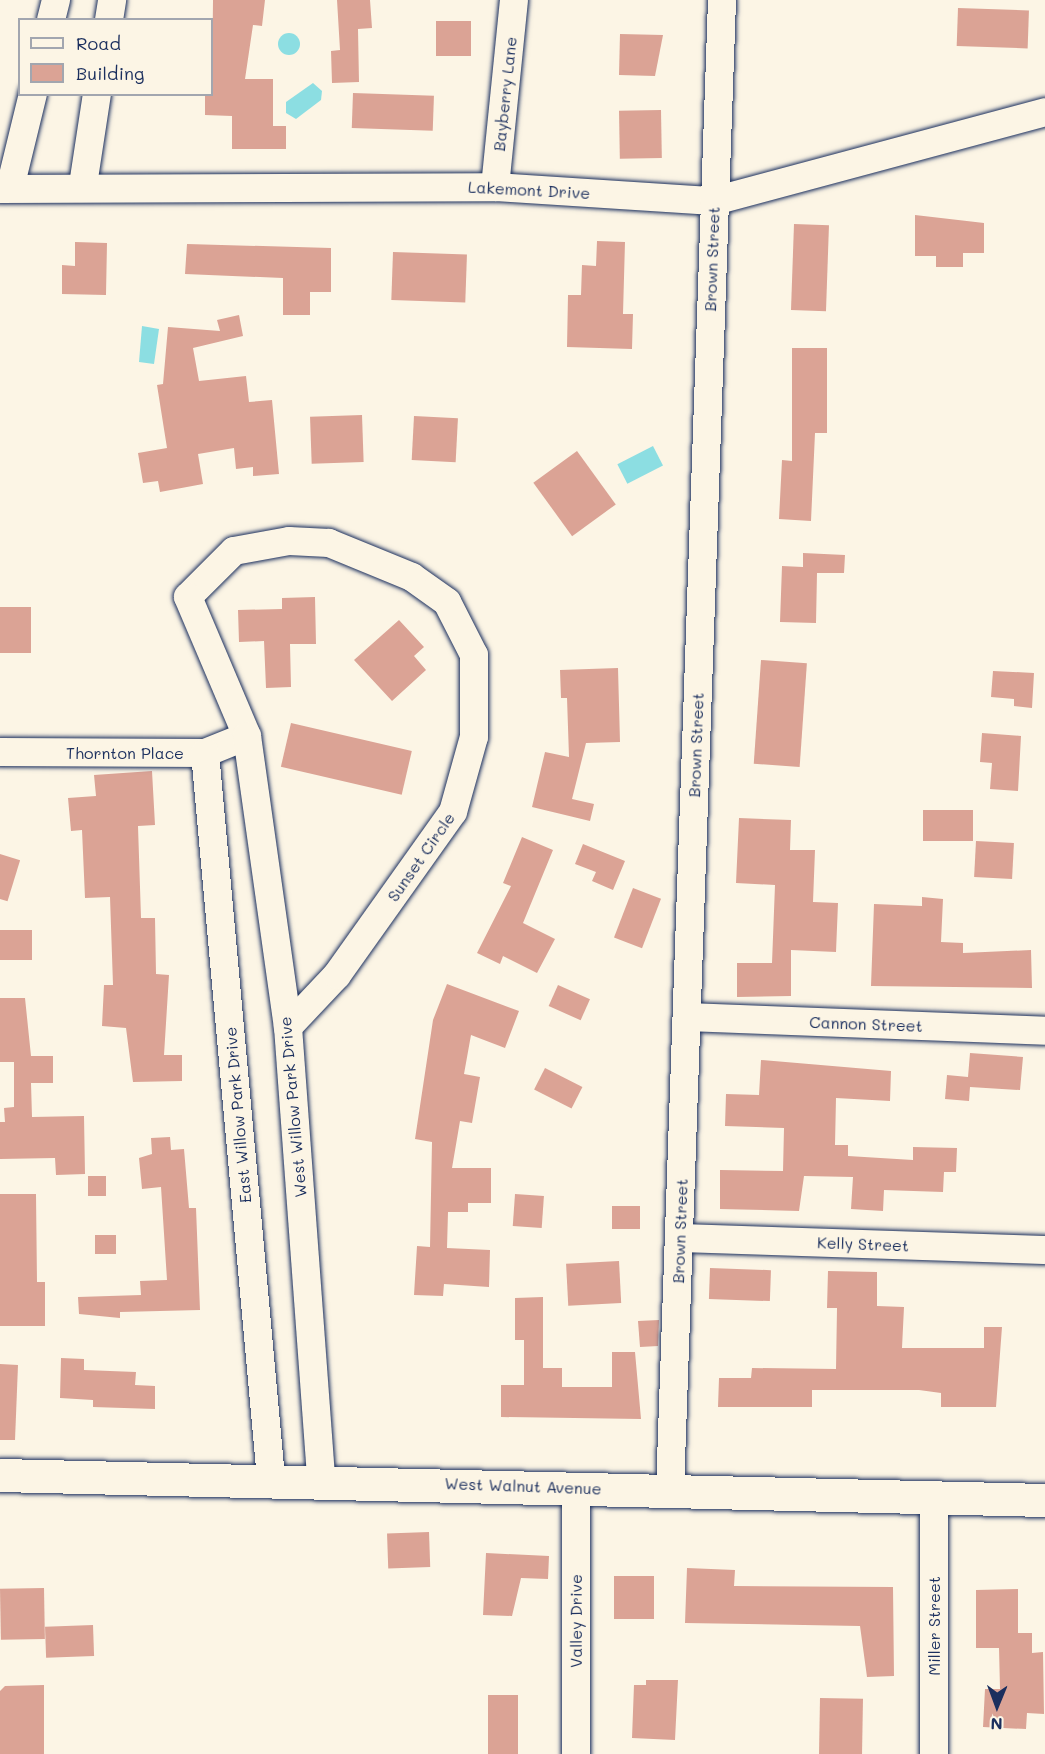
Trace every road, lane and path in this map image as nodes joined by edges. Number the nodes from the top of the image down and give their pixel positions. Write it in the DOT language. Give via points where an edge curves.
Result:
graph roads {
  1 [pos="56,0"];
  2 [pos="112,0"];
  3 [pos="514,0"];
  4 [pos="722,0"];
  5 [pos="52,18"];
  6 [pos="109,18"];
  7 [pos="32,96"];
  8 [pos="97,96"];
  9 [pos="1045,112"];
  10 [pos="83,185"];
  11 [pos="495,187"];
  12 [pos="5,188"];
  13 [pos="714,201"];
  14 [pos="247,736"];
  15 [pos="0,753"];
  16 [pos="205,753"];
  17 [pos="688,1017"];
  18 [pos="288,1027"];
  19 [pos="1045,1031"];
  20 [pos="680,1238"];
  21 [pos="1045,1250"];
  22 [pos="0,1475"];
  23 [pos="271,1478"];
  24 [pos="321,1479"];
  25 [pos="576,1488"];
  26 [pos="670,1490"];
  27 [pos="934,1497"];
  28 [pos="1045,1500"];
  29 [pos="576,1754"];
  30 [pos="934,1754"];
  1 -- 5 [label="street"];
  2 -- 6 [label="street"];
  3 -- 11 [label="street, Bayberry Lane"];
  4 -- 13 [label="street, Brown Street"];
  7 -- 12 [label="street"];
  8 -- 10 [label="street"];
  9 -- 13 [label="street, Lakemont Drive"];
  10 -- 11 [label="street, Lakemont Drive"];
  10 -- 12 [label="street, Lakemont Drive"];
  11 -- 13 [label="street, Lakemont Drive"];
  13 -- 17 [label="street, Brown Street"];
  14 -- 16 [label="street, Thornton Place"];
  14 -- 18 [label="street, West Willow Park Drive"];
  14 -- 18 [label="street, Sunset Circle" via="188,597 234,551 289,541 329,543 412,577 447,602 474,655 474,737 453,812 337,975"];
  15 -- 16 [label="street, Thornton Place"];
  16 -- 23 [label="street, East Willow Park Drive"];
  17 -- 19 [label="street, Cannon Street"];
  17 -- 20 [label="street, Brown Street"];
  18 -- 24 [label="street, West Willow Park Drive"];
  20 -- 21 [label="street, Kelly Street"];
  20 -- 26 [label="street, Brown Street"];
  22 -- 23 [label="main road, West Walnut Avenue"];
  23 -- 24 [label="main road, West Walnut Avenue"];
  24 -- 25 [label="main road, West Walnut Avenue"];
  25 -- 26 [label="main road, West Walnut Avenue"];
  25 -- 29 [label="street, Valley Drive"];
  26 -- 27 [label="main road, West Walnut Avenue"];
  27 -- 28 [label="main road, West Walnut Avenue"];
  27 -- 30 [label="street, Miller Street"];
}
